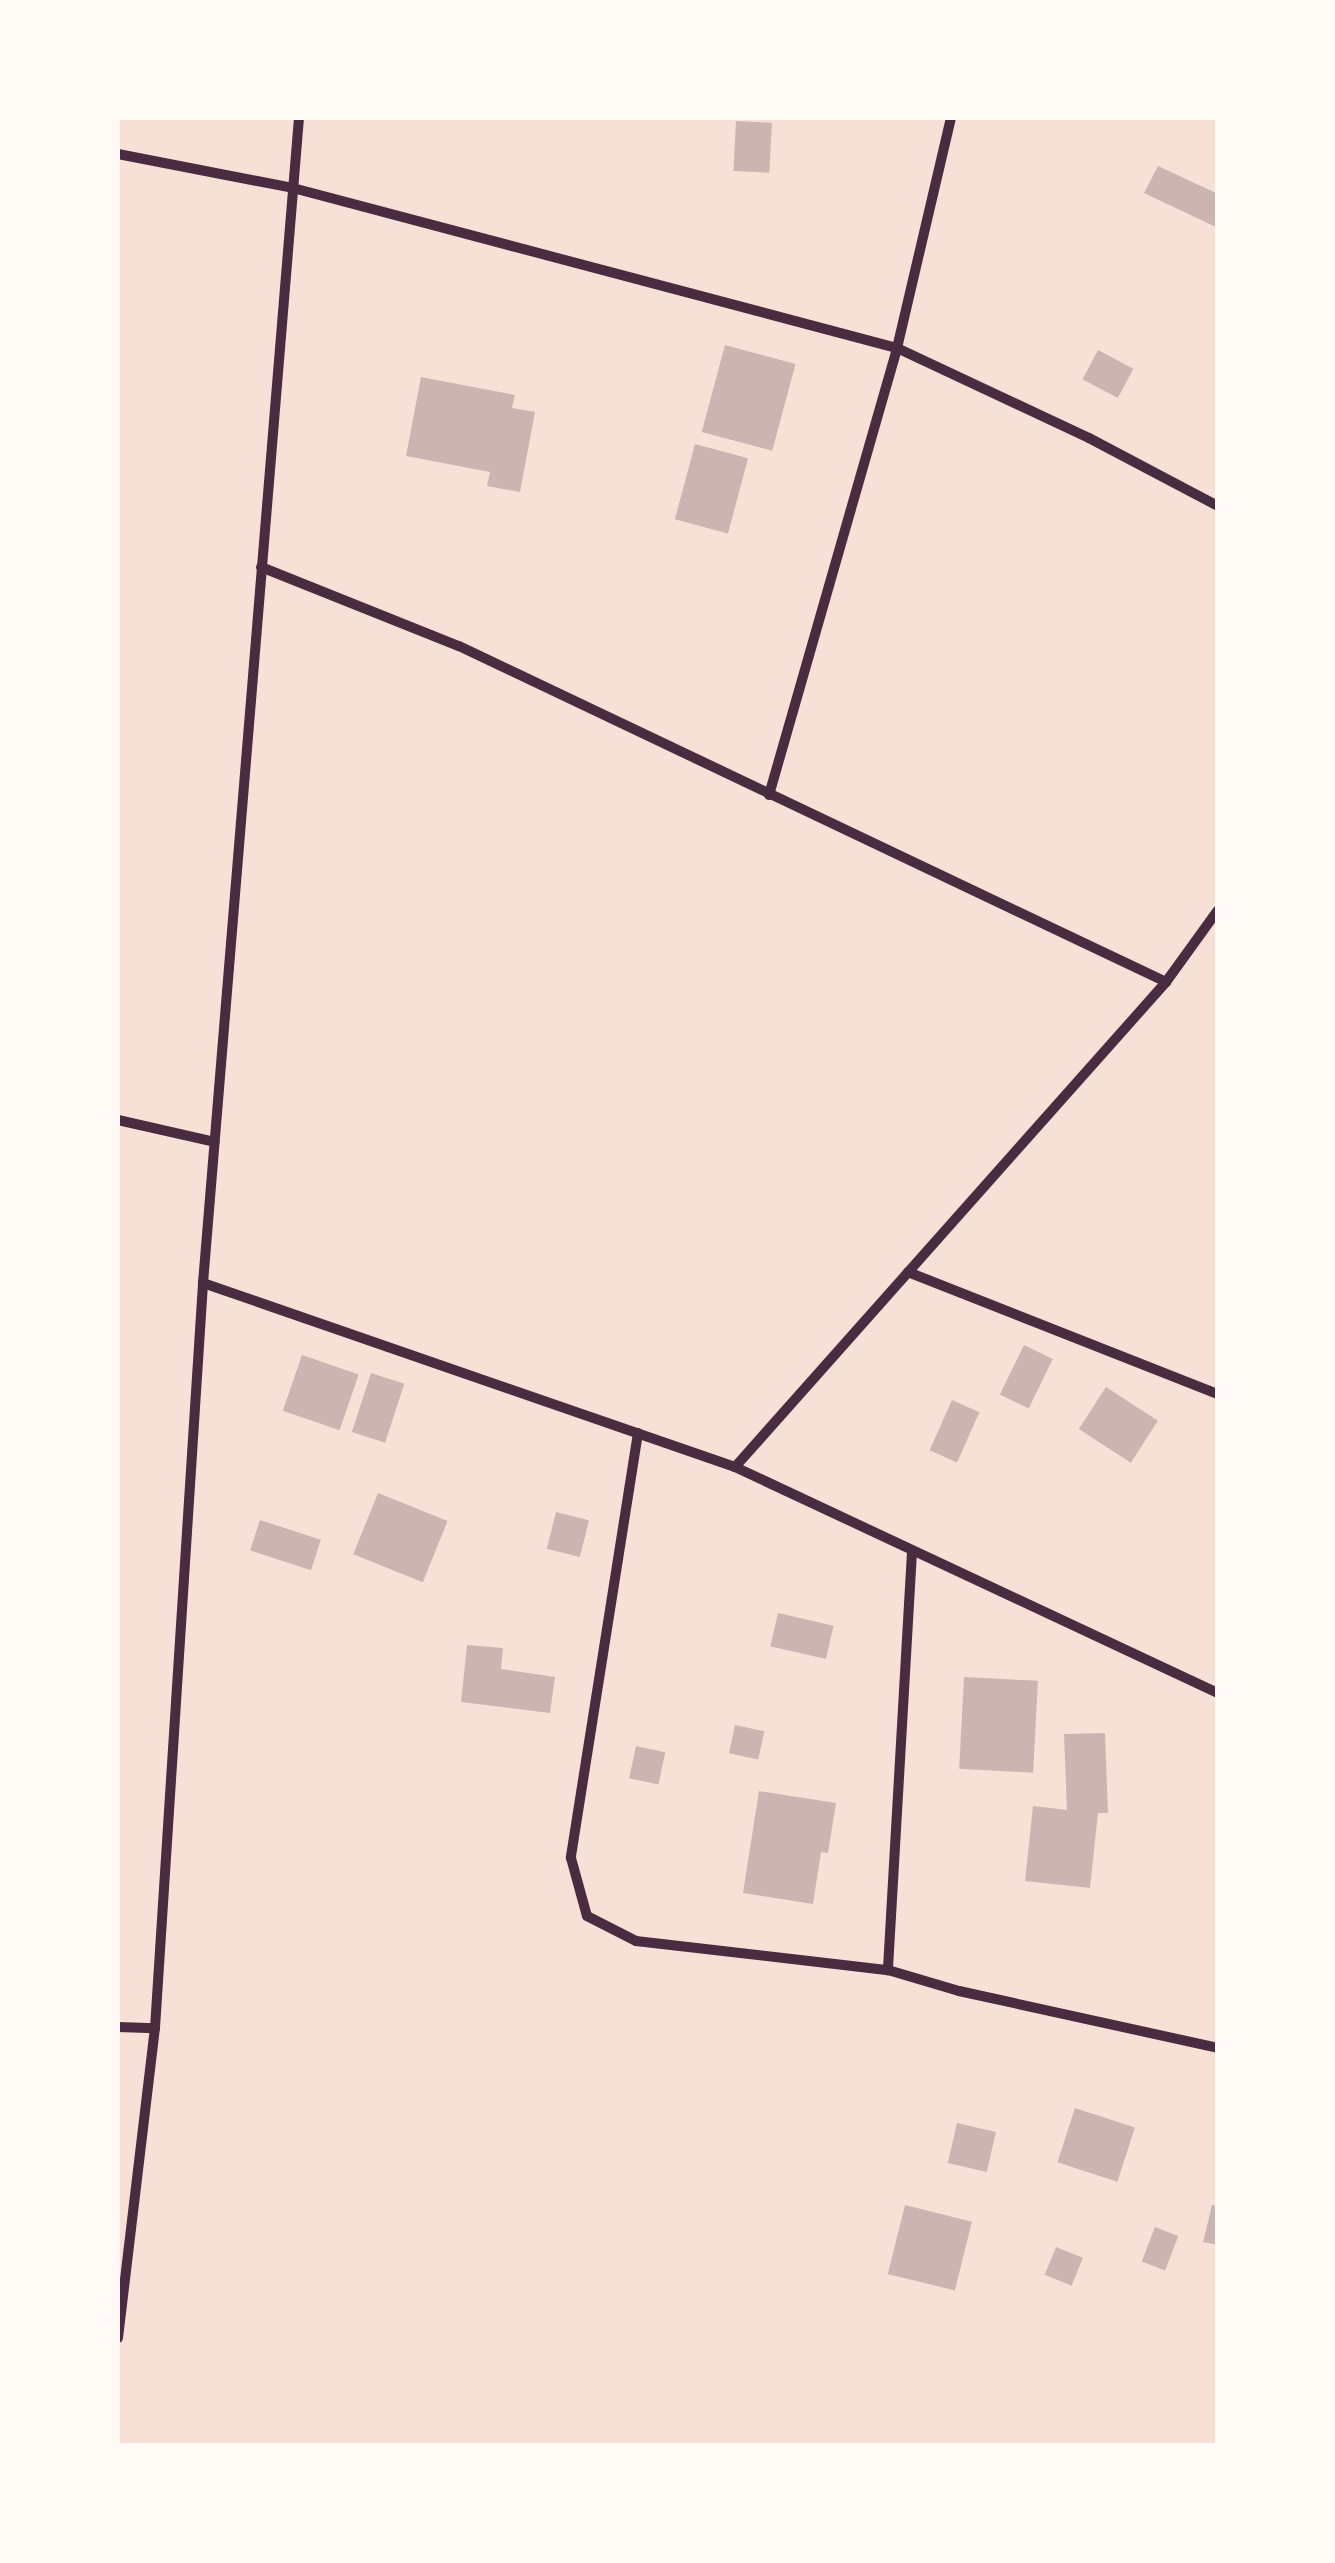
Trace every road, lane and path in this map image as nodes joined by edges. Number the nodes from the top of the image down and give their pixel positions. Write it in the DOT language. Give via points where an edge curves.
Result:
graph roads {
  1 [pos="299,118"];
  2 [pos="952,118"];
  3 [pos="118,154"];
  4 [pos="293,188"];
  5 [pos="897,348"];
  6 [pos="1218,506"];
  7 [pos="261,567"];
  8 [pos="769,795"];
  9 [pos="1218,910"];
  10 [pos="1166,982"];
  11 [pos="118,1120"];
  12 [pos="215,1142"];
  13 [pos="908,1272"];
  14 [pos="203,1282"];
  15 [pos="1218,1394"];
  16 [pos="638,1433"];
  17 [pos="736,1467"];
  18 [pos="912,1552"];
  19 [pos="1218,1694"];
  20 [pos="888,1970"];
  21 [pos="118,2027"];
  22 [pos="155,2028"];
  23 [pos="1218,2048"];
  24 [pos="118,2338"];
  1 -- 4 [label="street"];
  2 -- 5 [label="street"];
  3 -- 4 [label="street"];
  4 -- 5 [label="street"];
  4 -- 7 [label="street"];
  5 -- 6 [label="street"];
  5 -- 8 [label="street"];
  7 -- 8 [label="street" via="458,646"];
  7 -- 12 [label="street"];
  8 -- 10 [label="street"];
  9 -- 10 [label="street"];
  10 -- 13 [label="street"];
  11 -- 12 [label="street"];
  12 -- 14 [label="street"];
  13 -- 15 [label="street"];
  13 -- 17 [label="street"];
  14 -- 16 [label="street"];
  14 -- 22 [label="street"];
  16 -- 17 [label="street"];
  16 -- 20 [label="street" via="571,1858 587,1916 636,1941"];
  17 -- 18 [label="street"];
  18 -- 19 [label="street"];
  18 -- 20 [label="street"];
  20 -- 23 [label="street"];
  21 -- 22 [label="street"];
  22 -- 24 [label="street"];
}
